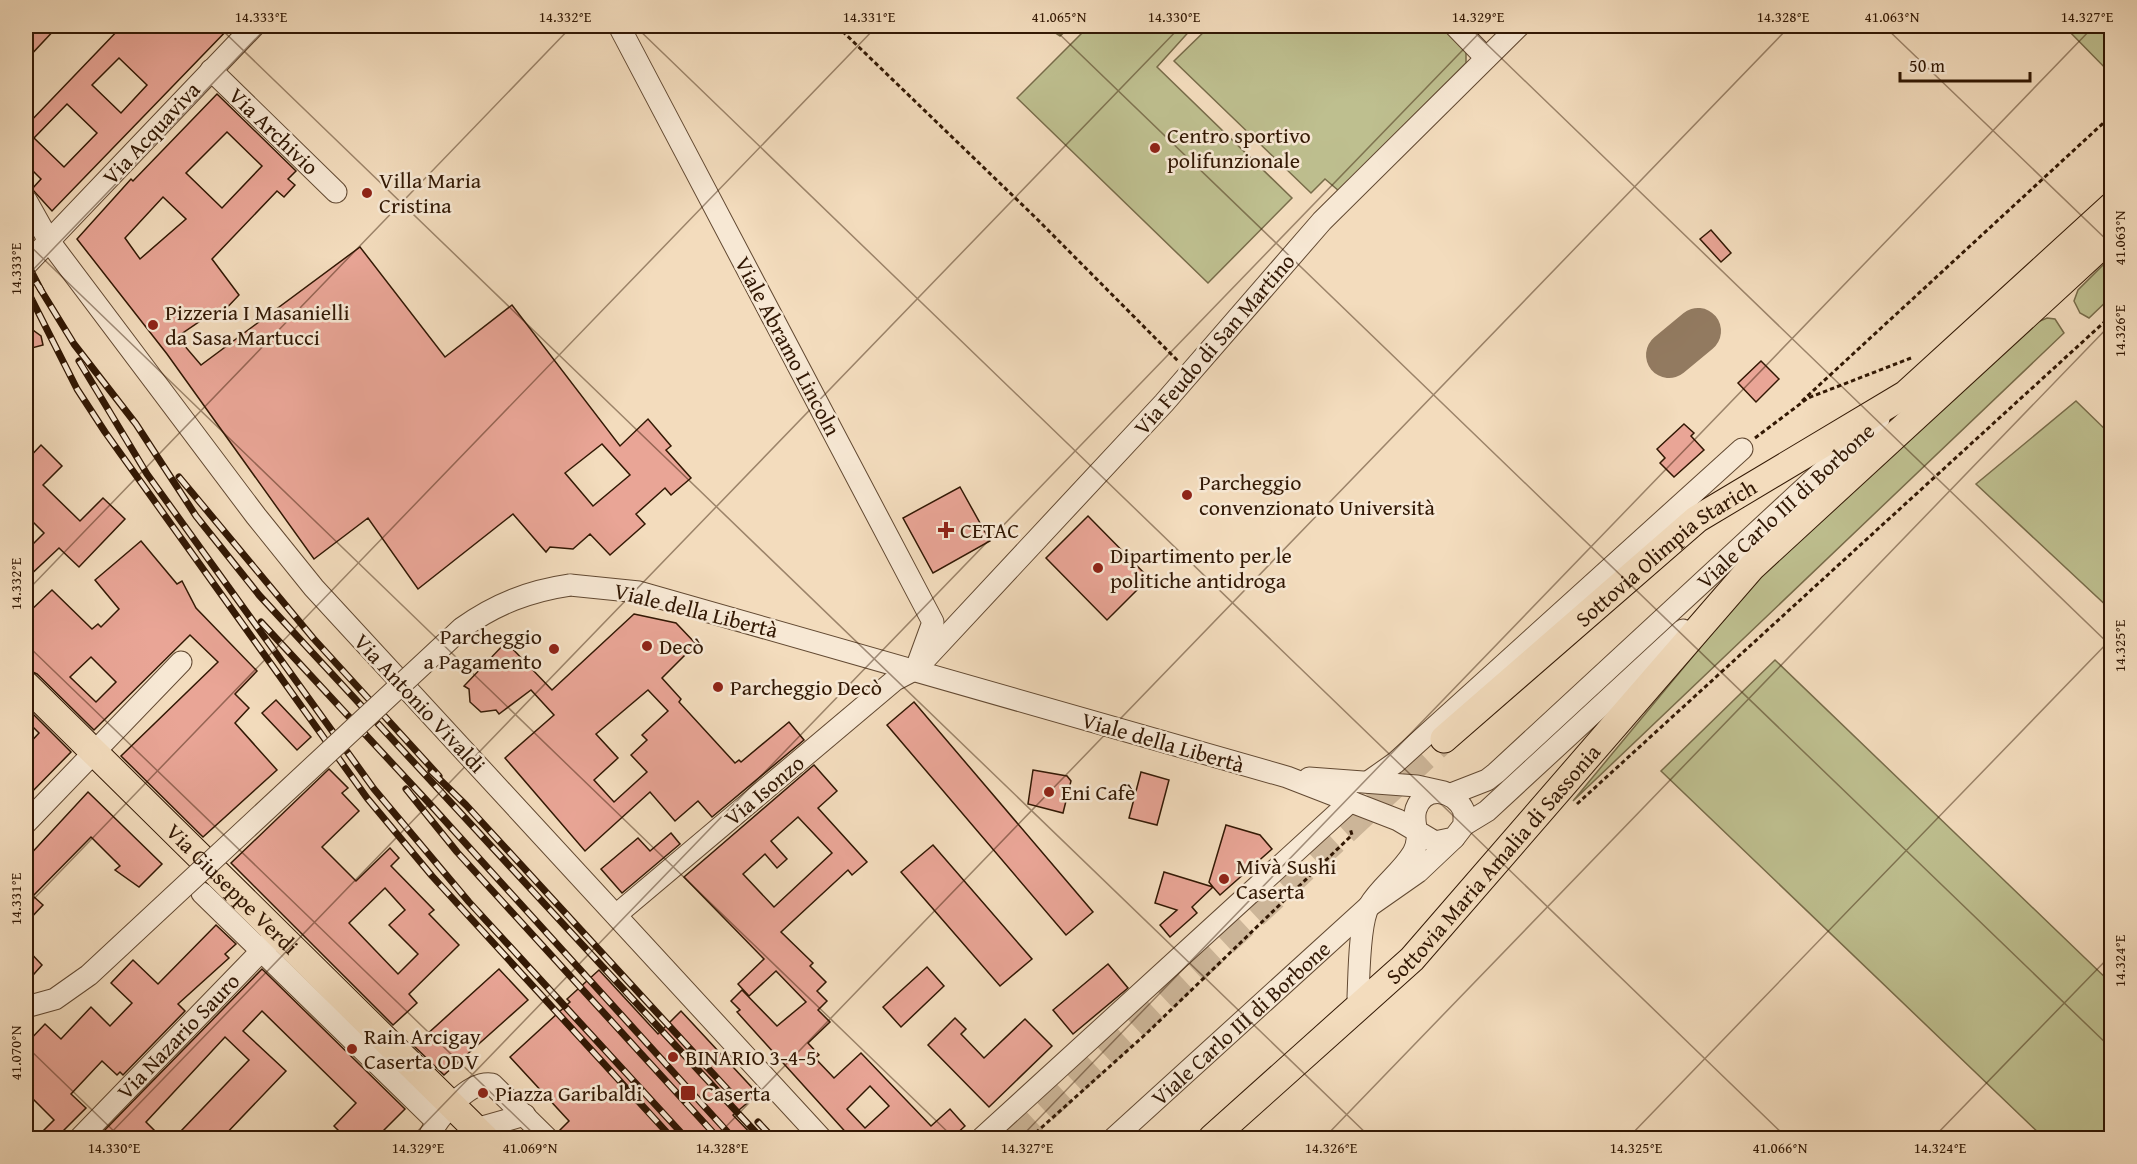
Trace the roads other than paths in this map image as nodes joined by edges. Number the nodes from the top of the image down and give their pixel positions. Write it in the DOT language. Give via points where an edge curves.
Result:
graph roads {
  1 [pos="254,26"];
  2 [pos="620,26"];
  3 [pos="1455,26"];
  4 [pos="1519,26"];
  5 [pos="1486,58"];
  6 [pos="211,70"];
  7 [pos="336,192"];
  8 [pos="26,200"];
  9 [pos="2112,206"];
  10 [pos="2112,236"];
  11 [pos="49,241"];
  12 [pos="26,265"];
  13 [pos="1906,394"];
  14 [pos="1742,449"];
  15 [pos="1752,567"];
  16 [pos="181,662"];
  17 [pos="916,669"];
  18 [pos="28,692"];
  19 [pos="1444,739"];
  20 [pos="94,751"];
  21 [pos="1287,777"];
  22 [pos="1368,782"];
  23 [pos="1448,793"];
  24 [pos="1348,804"];
  25 [pos="26,823"];
  26 [pos="1418,830"];
  27 [pos="1459,831"];
  28 [pos="202,893"];
  29 [pos="1368,907"];
  30 [pos="616,915"];
  31 [pos="269,943"];
  32 [pos="1362,1003"];
  33 [pos="26,1007"];
  34 [pos="459,1123"];
  35 [pos="534,1127"];
  36 [pos="80,1138"];
  37 [pos="821,1138"];
  38 [pos="982,1138"];
  39 [pos="1114,1138"];
  40 [pos="1212,1138"];
  1 -- 6 [label="street, Via Acquaviva"];
  2 -- 17 [label="street, Viale Abramo Lincoln" via="933,622"];
  3 -- 5 [label="street"];
  4 -- 5 [label="street, Via Feudo di San Martino"];
  5 -- 17 [label="street, Via Feudo di San Martino" via="1322,221 1190,372"];
  6 -- 7 [label="street, Via Archivio"];
  6 -- 11 [label="street, Via Acquaviva"];
  8 -- 11 [label="street, Via Antonio Vivaldi"];
  9 -- 13 [label="main road, Viale Carlo III di Borbone"];
  10 -- 15 [label="main road, Viale Carlo III di Borbone"];
  11 -- 12 [label="street, Via Acquaviva"];
  11 -- 30 [label="street, Via Antonio Vivaldi" via="256,516 315,588"];
  13 -- 19 [label="main road, Sottovia Olimpia Starich" via="1697,519"];
  13 -- 23 [label="street, Viale Carlo III di Borbone" via="1496,773"];
  14 -- 22 [label="street" via="1395,763"];
  15 -- 27 [label="street, Viale Carlo III di Borbone" via="1487,811"];
  15 -- 32 [label="main road, Sottovia Maria Amalia di Sassonia" via="1412,959"];
  16 -- 20 [label="street"];
  17 -- 21 [label="street, Viale della Libertà"];
  17 -- 30 [label="street, Via Isonzo" via="895,680"];
  17 -- 33 [label="street, Viale della Libertà, bridge" via="639,592 570,585 523,595 462,628 89,975 55,999"];
  18 -- 20 [label="main road, Via Giuseppe Verdi"];
  20 -- 25 [label="street"];
  20 -- 31 [label="main road, Via Giuseppe Verdi"];
  21 -- 22 [label="street"];
  21 -- 24 [label="street, Viale della Libertà"];
  22 -- 23 [label="street" via="1423,786"];
  23 -- 26 [label="street, Viale Carlo III di Borbone" via="1429,794 1417,806"];
  23 -- 27 [label="street" via="1464,811"];
  24 -- 26 [label="street, Viale della Libertà"];
  24 -- 38 [label="street"];
  26 -- 27 [label="street" via="1435,842"];
  26 -- 29 [label="street, Viale Carlo III di Borbone" via="1412,854"];
  27 -- 29 [label="street, Viale Carlo III di Borbone" via="1418,872"];
  28 -- 31 [label="street, Via Giuseppe Verdi"];
  29 -- 32 [label="street, Viale Carlo III di Borbone" via="1358,997"];
  29 -- 39 [label="street, Viale Carlo III di Borbone"];
  30 -- 37 [label="street, Via Antonio Vivaldi"];
  31 -- 34 [label="main road, Via Giuseppe Verdi"];
  31 -- 36 [label="street, Via Nazario Sauro"];
  32 -- 40 [label="main road, Sottovia Maria Amalia di Sassonia"];
  34 -- 35 [label="street"];
  34 -- 35 [label="street" via="471,1087 482,1083 492,1084"];
}
